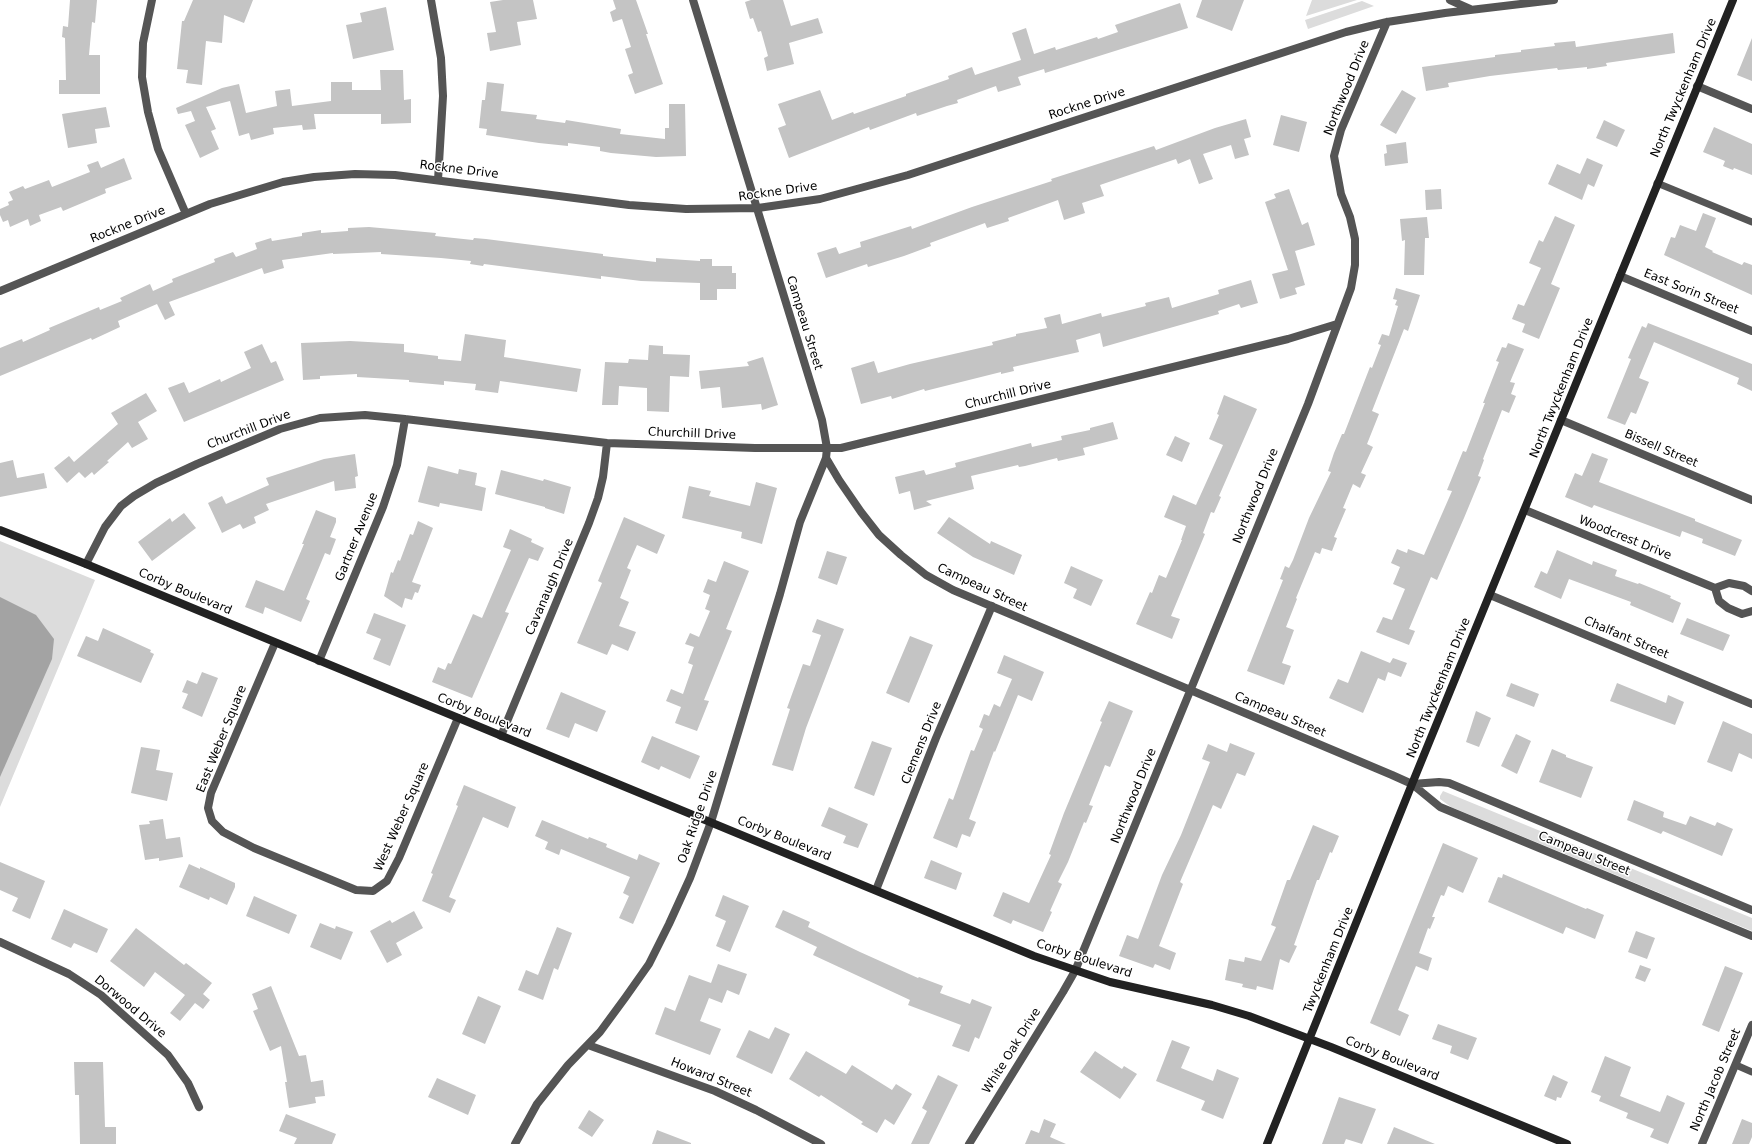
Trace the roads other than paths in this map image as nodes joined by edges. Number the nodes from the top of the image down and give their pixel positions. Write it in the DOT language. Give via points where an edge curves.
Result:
graph roads {
  1 [pos="152,0"];
  2 [pos="431,0"];
  3 [pos="693,0"];
  4 [pos="1450,0"];
  5 [pos="1554,0"];
  6 [pos="1733,0"];
  7 [pos="1471,10"];
  8 [pos="1387,22"];
  9 [pos="1697,86"];
  10 [pos="1752,109"];
  11 [pos="438,180"];
  12 [pos="1657,183"];
  13 [pos="758,208"];
  14 [pos="186,214"];
  15 [pos="1752,222"];
  16 [pos="1620,276"];
  17 [pos="0,291"];
  18 [pos="1337,324"];
  19 [pos="1752,331"];
  20 [pos="405,419"];
  21 [pos="1561,420"];
  22 [pos="607,443"];
  23 [pos="827,448"];
  24 [pos="826,458"];
  25 [pos="1752,500"];
  26 [pos="1525,510"];
  27 [pos="0,530"];
  28 [pos="86,564"];
  29 [pos="1716,588"];
  30 [pos="1752,591"];
  31 [pos="1490,595"];
  32 [pos="992,606"];
  33 [pos="1752,611"];
  34 [pos="275,643"];
  35 [pos="319,661"];
  36 [pos="1190,690"];
  37 [pos="1752,704"];
  38 [pos="458,718"];
  39 [pos="501,736"];
  40 [pos="1412,784"];
  41 [pos="710,822"];
  42 [pos="298,866"];
  43 [pos="876,890"];
  44 [pos="1752,910"];
  45 [pos="1752,936"];
  46 [pos="0,942"];
  47 [pos="1075,971"];
  48 [pos="1752,1025"];
  49 [pos="1310,1040"];
  50 [pos="588,1045"];
  51 [pos="1736,1065"];
  52 [pos="1752,1072"];
  53 [pos="199,1107"];
  54 [pos="515,1144"];
  55 [pos="821,1144"];
  56 [pos="969,1144"];
  57 [pos="1268,1144"];
  58 [pos="1567,1144"];
  59 [pos="1702,1144"];
  1 -- 14 [label="street" via="143,43 142,77 158,149"];
  2 -- 11 [label="street" via="441,58 444,96"];
  3 -- 13 [label="street, Campeau Street"];
  4 -- 7 [label="street"];
  5 -- 7 [label="street, Rockne Drive"];
  6 -- 9 [label="street, North Twyckenham Drive"];
  7 -- 8 [label="street, Rockne Drive"];
  8 -- 13 [label="street, Rockne Drive" via="1292,49 908,175 820,199"];
  8 -- 18 [label="street, Northwood Drive" via="1341,130 1334,156 1339,188 1355,239 1356,264"];
  9 -- 10 [label="street"];
  9 -- 12 [label="street, North Twyckenham Drive"];
  11 -- 13 [label="street, Rockne Drive" via="629,205 686,209"];
  11 -- 14 [label="street, Rockne Drive" via="355,174 314,177 248,191"];
  12 -- 15 [label="lane"];
  12 -- 16 [label="street, North Twyckenham Drive"];
  13 -- 23 [label="street, Campeau Street" via="822,420"];
  14 -- 17 [label="street, Rockne Drive"];
  16 -- 19 [label="street, East Sorin Street"];
  16 -- 21 [label="street, North Twyckenham Drive"];
  18 -- 23 [label="street, Churchill Drive" via="1288,339 841,448"];
  18 -- 36 [label="street, Northwood Drive" via="1308,404"];
  20 -- 22 [label="street, Churchill Drive"];
  20 -- 28 [label="street, Churchill Drive" via="365,415 320,418 280,430 197,464 156,483 121,506 105,527"];
  20 -- 35 [label="street, Gartner Avenue" via="397,465 383,507"];
  21 -- 25 [label="street, Bissell Street"];
  21 -- 26 [label="street, North Twyckenham Drive"];
  22 -- 23 [label="street, Churchill Drive"];
  22 -- 39 [label="street, Cavanaugh Drive" via="603,477 590,523"];
  23 -- 24 [label="street, Campeau Street"];
  24 -- 32 [label="street, Campeau Street" via="861,512 879,535 901,555 926,575 952,590"];
  24 -- 41 [label="street, Oak Ridge Drive" via="800,522"];
  26 -- 29 [label="street, Woodcrest Drive"];
  26 -- 31 [label="street, North Twyckenham Drive"];
  27 -- 28 [label="street, Corby Boulevard"];
  28 -- 34 [label="street, Corby Boulevard"];
  29 -- 30 [label="street" via="1729,583 1744,586"];
  29 -- 33 [label="street" via="1719,601 1728,608 1742,614"];
  31 -- 37 [label="street, Chalfant Street"];
  31 -- 40 [label="street, North Twyckenham Drive"];
  32 -- 36 [label="street, Campeau Street"];
  32 -- 43 [label="street, Clemens Drive"];
  34 -- 35 [label="street, Corby Boulevard"];
  34 -- 42 [label="street, East Weber Square" via="211,793 208,808 212,821 223,832"];
  35 -- 38 [label="street, Corby Boulevard"];
  36 -- 40 [label="street, Campeau Street"];
  36 -- 47 [label="street, Northwood Drive"];
  38 -- 39 [label="street, Corby Boulevard"];
  38 -- 42 [label="street, West Weber Square" via="387,881 373,891 356,890"];
  39 -- 41 [label="street, Corby Boulevard"];
  40 -- 44 [label="street, Campeau Street" via="1449,783"];
  40 -- 45 [label="street, Campeau Street" via="1440,807"];
  40 -- 49 [label="street, Twyckenham Drive"];
  41 -- 43 [label="street, Corby Boulevard"];
  41 -- 50 [label="street, Oak Ridge Drive" via="687,884 649,964"];
  43 -- 47 [label="street, Corby Boulevard"];
  46 -- 53 [label="street, Dorwood Drive" via="69,974 101,995 168,1055 188,1083"];
  47 -- 49 [label="street, Corby Boulevard" via="1110,982 1212,1005 1249,1016"];
  47 -- 56 [label="street, White Oak Drive"];
  48 -- 51 [label="street, North Jacob Street"];
  49 -- 57 [label="street, Twyckenham Drive"];
  49 -- 58 [label="street, Corby Boulevard"];
  50 -- 54 [label="street, Oak Ridge Drive" via="568,1065 537,1104"];
  50 -- 55 [label="street, Howard Street" via="715,1091"];
  51 -- 52 [label="lane"];
  51 -- 59 [label="street, North Jacob Street"];
}
